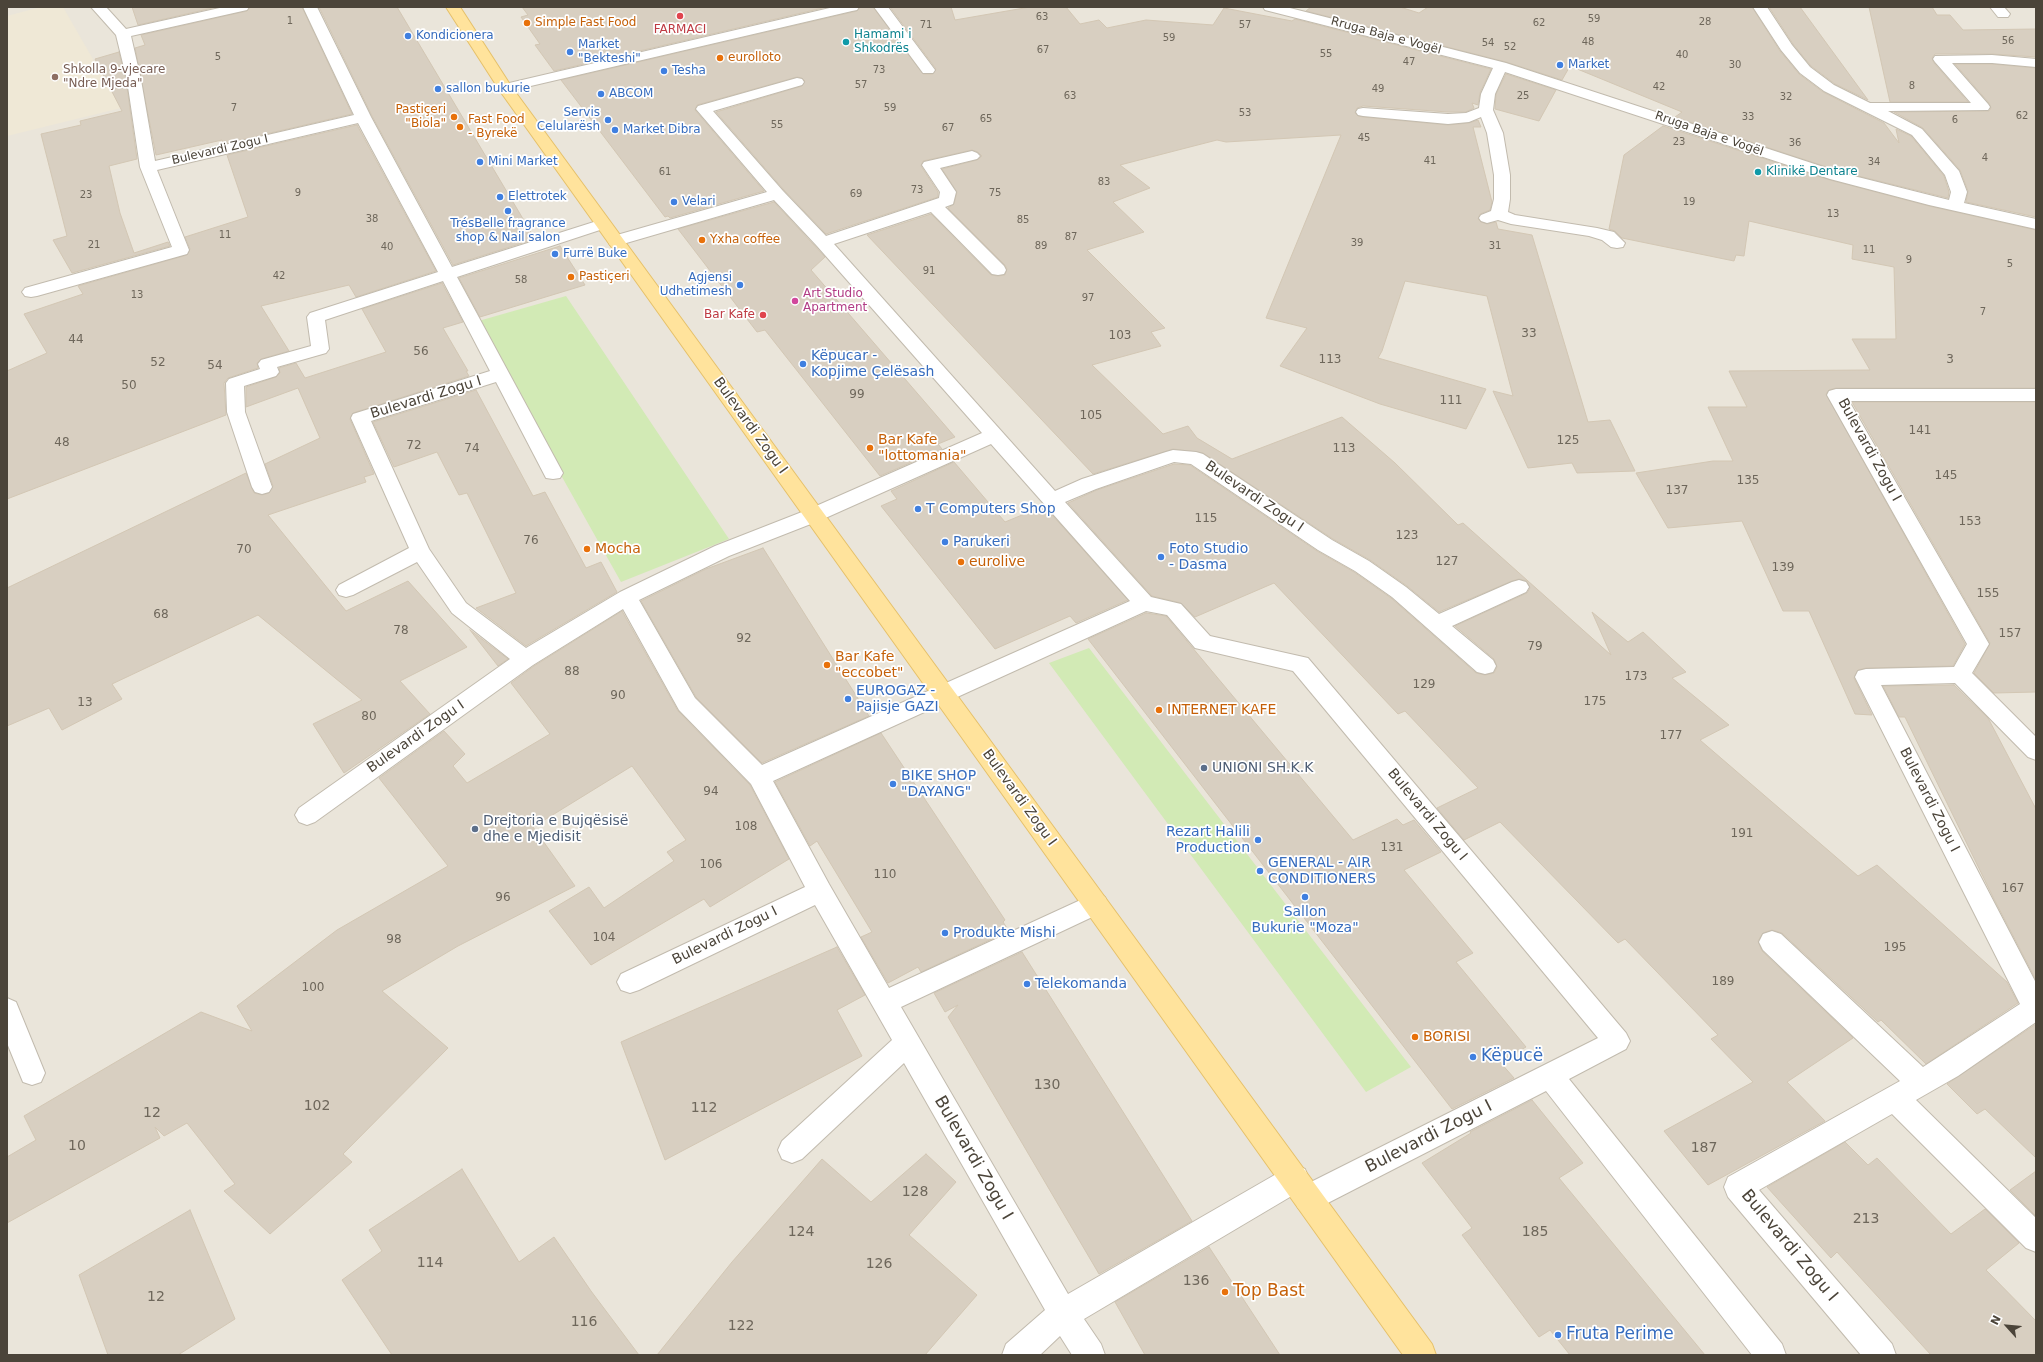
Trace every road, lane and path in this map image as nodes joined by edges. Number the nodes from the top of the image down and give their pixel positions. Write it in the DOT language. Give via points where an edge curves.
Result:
graph roads {
  1 [pos="98,7"];
  2 [pos="242,7"];
  3 [pos="310,7"];
  4 [pos="453,7"];
  5 [pos="852,7"];
  6 [pos="881,7"];
  7 [pos="1270,7"];
  8 [pos="1760,7"];
  9 [pos="1291,9"];
  10 [pos="123,34"];
  11 [pos="2036,63"];
  12 [pos="1501,66"];
  13 [pos="928,70"];
  14 [pos="797,82"];
  15 [pos="506,88"];
  16 [pos="1867,107"];
  17 [pos="1486,110"];
  18 [pos="1363,112"];
  19 [pos="363,117"];
  20 [pos="972,156"];
  21 [pos="148,167"];
  22 [pos="777,194"];
  23 [pos="935,206"];
  24 [pos="1955,206"];
  25 [pos="603,224"];
  26 [pos="2036,224"];
  27 [pos="616,241"];
  28 [pos="823,242"];
  29 [pos="1617,243"];
  30 [pos="998,270"];
  31 [pos="446,275"];
  32 [pos="31,292"];
  33 [pos="501,374"];
  34 [pos="2036,396"];
  35 [pos="994,435"];
  36 [pos="553,473"];
  37 [pos="262,487"];
  38 [pos="1051,500"];
  39 [pos="814,515"];
  40 [pos="420,551"];
  41 [pos="1519,587"];
  42 [pos="346,590"];
  43 [pos="627,597"];
  44 [pos="1144,603"];
  45 [pos="1437,624"];
  46 [pos="525,659"];
  47 [pos="1485,666"];
  48 [pos="1960,675"];
  49 [pos="943,693"];
  50 [pos="2036,751"];
  51 [pos="759,777"];
  52 [pos="307,815"];
  53 [pos="820,891"];
  54 [pos="1096,904"];
  55 [pos="1772,942"];
  56 [pos="630,982"];
  57 [pos="885,1002"];
  58 [pos="2035,1007"];
  59 [pos="7,1010"];
  60 [pos="908,1042"];
  61 [pos="32,1073"];
  62 [pos="1550,1075"];
  63 [pos="1921,1083"];
  64 [pos="1894,1097"];
  65 [pos="792,1150"];
  66 [pos="1301,1189"];
  67 [pos="2036,1238"];
  68 [pos="1062,1314"];
  69 [pos="1017,1355"];
  70 [pos="1090,1355"];
  71 [pos="1421,1355"];
  72 [pos="1771,1355"];
  73 [pos="1880,1355"];
  1 -- 10 [label="street"];
  2 -- 10 [label="street"];
  3 -- 19 [label="street"];
  4 -- 15 [label="main road, Bulevardi Zogu I"];
  5 -- 15 [label="street"];
  6 -- 13 [label="street"];
  7 -- 9 [label="street, Rruga Baja e Vogël"];
  8 -- 16 [label="street" via="1786,47 1805,70 1829,88"];
  9 -- 12 [label="street, Rruga Baja e Vogël"];
  10 -- 21 [label="street" via="134,80"];
  11 -- 16 [label="street" via="1992,59 1940,59 1983,107"];
  12 -- 17 [label="street" via="1488,94"];
  12 -- 24 [label="street, Rruga Baja e Vogël" via="1836,176"];
  14 -- 22 [label="street" via="703,109"];
  15 -- 25 [label="main road, Bulevardi Zogu I"];
  16 -- 24 [label="street" via="1918,132 1936,152 1953,174 1959,192"];
  17 -- 18 [label="street" via="1469,117 1448,119"];
  17 -- 29 [label="street" via="1495,133 1502,175 1502,199 1493,216 1591,231 1608,236"];
  19 -- 21 [label="street, Bulevardi Zogu I"];
  19 -- 31 [label="street"];
  20 -- 23 [label="street" via="930,165 948,192 947,201"];
  21 -- 32 [label="street" via="181,250"];
  22 -- 27 [label="street"];
  22 -- 28 [label="street"];
  23 -- 28 [label="street"];
  23 -- 30 [label="street"];
  24 -- 26 [label="street, Rruga Baja e Vogël"];
  25 -- 27 [label="main road, Bulevardi Zogu I"];
  25 -- 31 [label="street"];
  27 -- 39 [label="main road, Bulevardi Zogu I"];
  28 -- 35 [label="street"];
  31 -- 33 [label="street"];
  31 -- 37 [label="street" via="316,317 320,349 266,364 270,372 235,383 236,412"];
  33 -- 36 [label="street"];
  33 -- 40 [label="street, Bulevardi Zogu I" via="360,418"];
  34 -- 48 [label="street, Bulevardi Zogu I" via="1836,395 1978,644"];
  35 -- 38 [label="street"];
  35 -- 39 [label="street, Bulevardi Zogu I"];
  38 -- 44 [label="street"];
  38 -- 45 [label="street, Bulevardi Zogu I" via="1089,484 1173,456 1196,458 1325,545 1362,566 1399,592"];
  39 -- 43 [label="street, Bulevardi Zogu I" via="722,551"];
  39 -- 49 [label="main road, Bulevardi Zogu I"];
  40 -- 42 [label="street"];
  40 -- 46 [label="street, Bulevardi Zogu I" via="459,608"];
  41 -- 45 [label="street"];
  43 -- 46 [label="street, Bulevardi Zogu I"];
  43 -- 51 [label="street, Bulevardi Zogu I" via="687,704"];
  44 -- 49 [label="street"];
  44 -- 62 [label="street, Bulevardi Zogu I" via="1174,609 1203,642 1300,664 1617,1041"];
  45 -- 47 [label="street, Bulevardi Zogu I"];
  46 -- 52 [label="street, Bulevardi Zogu I"];
  48 -- 50 [label="street"];
  48 -- 58 [label="street, Bulevardi Zogu I" via="1866,677"];
  49 -- 51 [label="street"];
  49 -- 54 [label="main road, Bulevardi Zogu I"];
  51 -- 53 [label="street, Bulevardi Zogu I"];
  53 -- 56 [label="street, Bulevardi Zogu I"];
  53 -- 57 [label="street, Bulevardi Zogu I"];
  54 -- 57 [label="street"];
  54 -- 66 [label="main road, Bulevardi Zogu I"];
  55 -- 63 [label="street"];
  57 -- 60 [label="street, Bulevardi Zogu I"];
  58 -- 63 [label="street, Bulevardi Zogu I" via="1949,1067"];
  59 -- 61 [label="street"];
  60 -- 65 [label="street"];
  60 -- 68 [label="street, Bulevardi Zogu I"];
  62 -- 66 [label="street, Bulevardi Zogu I"];
  62 -- 72 [label="street"];
  63 -- 64 [label="street, Bulevardi Zogu I"];
  64 -- 67 [label="street"];
  64 -- 73 [label="street, Bulevardi Zogu I" via="1738,1187"];
  66 -- 68 [label="street, Bulevardi Zogu I"];
  66 -- 71 [label="main road, Bulevardi Zogu I"];
  68 -- 69 [label="street, Bulevardi Zogu I"];
  68 -- 70 [label="street, Bulevardi Zogu I"];
}
